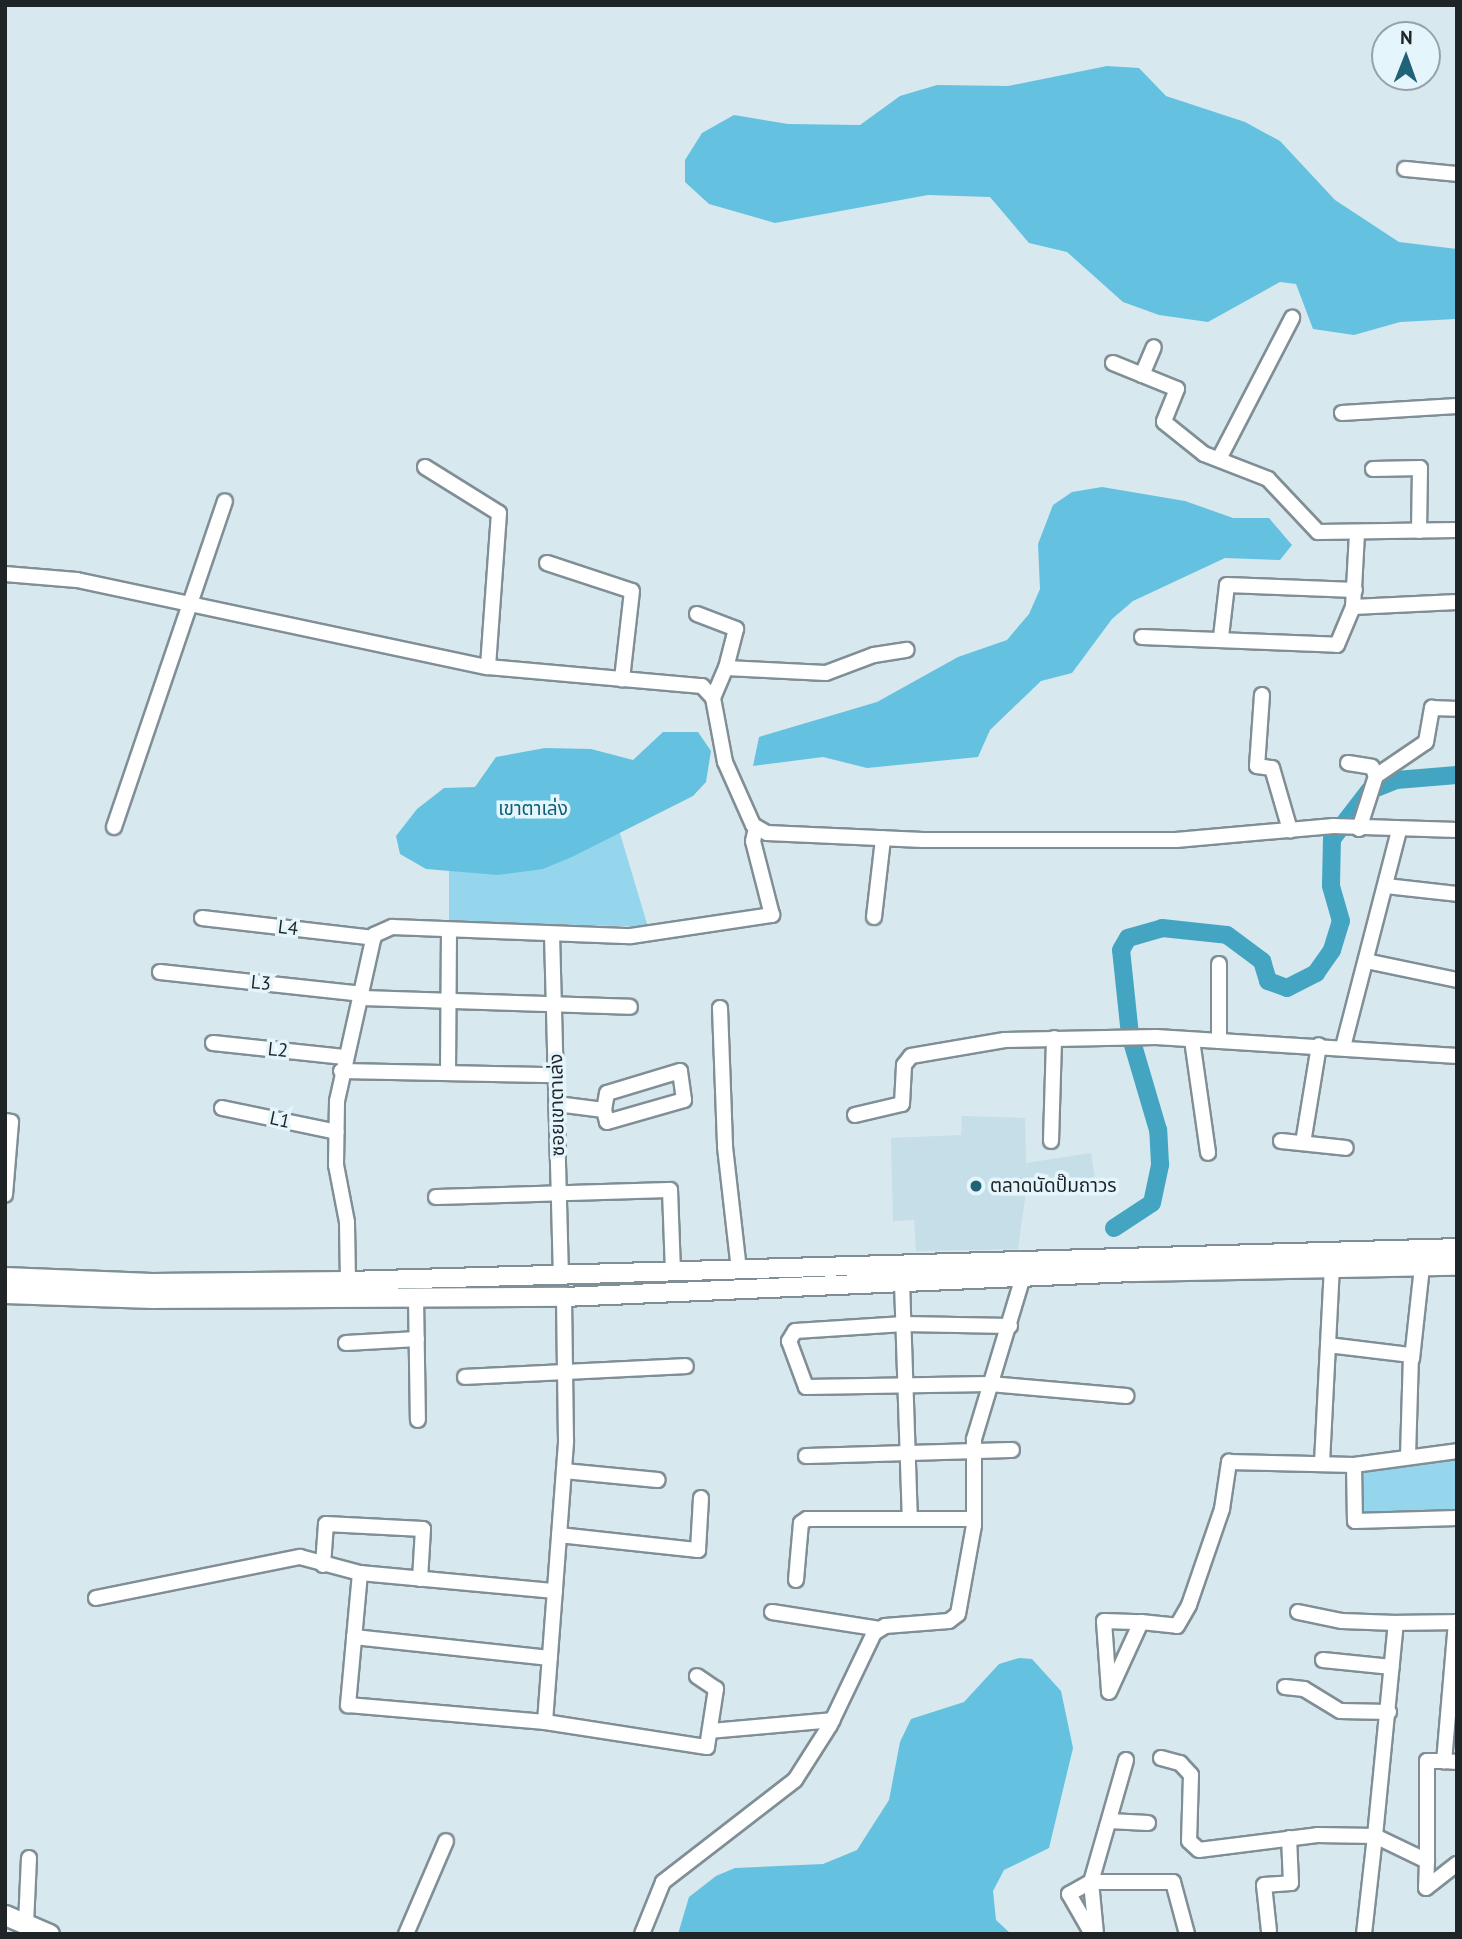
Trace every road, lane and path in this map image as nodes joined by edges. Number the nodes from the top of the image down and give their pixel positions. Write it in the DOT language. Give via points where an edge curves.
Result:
graph roads {
  1 [pos="1405,169"];
  2 [pos="1457,174"];
  3 [pos="1292,318"];
  4 [pos="1154,347"];
  5 [pos="1113,363"];
  6 [pos="1142,375"];
  7 [pos="1457,406"];
  8 [pos="1342,413"];
  9 [pos="1220,457"];
  10 [pos="425,467"];
  11 [pos="1373,469"];
  12 [pos="225,501"];
  13 [pos="1457,530"];
  14 [pos="1419,531"];
  15 [pos="1357,533"];
  16 [pos="547,562"];
  17 [pos="5,574"];
  18 [pos="1355,590"];
  19 [pos="1457,603"];
  20 [pos="190,604"];
  21 [pos="1353,607"];
  22 [pos="697,614"];
  23 [pos="1142,637"];
  24 [pos="1221,637"];
  25 [pos="906,650"];
  26 [pos="488,667"];
  27 [pos="726,668"];
  28 [pos="622,679"];
  29 [pos="1262,695"];
  30 [pos="713,698"];
  31 [pos="1457,709"];
  32 [pos="1348,763"];
  33 [pos="1375,779"];
  34 [pos="114,827"];
  35 [pos="755,828"];
  36 [pos="1356,828"];
  37 [pos="1290,830"];
  38 [pos="1399,830"];
  39 [pos="1457,830"];
  40 [pos="883,839"];
  41 [pos="1387,886"];
  42 [pos="1457,894"];
  43 [pos="874,917"];
  44 [pos="202,918"];
  45 [pos="449,930"];
  46 [pos="552,934"];
  47 [pos="373,938"];
  48 [pos="1366,961"];
  49 [pos="1219,964"];
  50 [pos="160,972"];
  51 [pos="1457,980"];
  52 [pos="362,996"];
  53 [pos="448,1000"];
  54 [pos="554,1004"];
  55 [pos="630,1007"];
  56 [pos="720,1008"];
  57 [pos="1054,1038"];
  58 [pos="1192,1040"];
  59 [pos="1219,1041"];
  60 [pos="213,1043"];
  61 [pos="1319,1045"];
  62 [pos="1343,1047"];
  63 [pos="1457,1056"];
  64 [pos="343,1064"];
  65 [pos="447,1073"];
  66 [pos="556,1075"];
  67 [pos="557,1104"];
  68 [pos="222,1108"];
  69 [pos="604,1110"];
  70 [pos="855,1115"];
  71 [pos="5,1121"];
  72 [pos="337,1132"];
  73 [pos="1051,1141"];
  74 [pos="1281,1141"];
  75 [pos="1303,1143"];
  76 [pos="1346,1148"];
  77 [pos="1208,1153"];
  78 [pos="5,1192"];
  79 [pos="559,1194"];
  80 [pos="436,1197"];
  81 [pos="1457,1248"];
  82 [pos="1422,1266"];
  83 [pos="1457,1266"];
  84 [pos="1332,1268"];
  85 [pos="739,1269"];
  86 [pos="673,1271"];
  87 [pos="561,1275"];
  88 [pos="1023,1276"];
  89 [pos="5,1277"];
  90 [pos="348,1281"];
  91 [pos="902,1282"];
  92 [pos="5,1294"];
  93 [pos="564,1297"];
  94 [pos="416,1298"];
  95 [pos="904,1324"];
  96 [pos="1010,1326"];
  97 [pos="417,1339"];
  98 [pos="346,1343"];
  99 [pos="1328,1345"];
  100 [pos="1412,1359"];
  101 [pos="686,1366"];
  102 [pos="566,1374"];
  103 [pos="465,1377"];
  104 [pos="990,1384"];
  105 [pos="907,1386"];
  106 [pos="1126,1396"];
  107 [pos="418,1420"];
  108 [pos="972,1448"];
  109 [pos="1012,1450"];
  110 [pos="909,1451"];
  111 [pos="1457,1451"];
  112 [pos="1408,1454"];
  113 [pos="806,1456"];
  114 [pos="1322,1463"];
  115 [pos="1353,1465"];
  116 [pos="564,1471"];
  117 [pos="658,1480"];
  118 [pos="701,1498"];
  119 [pos="910,1518"];
  120 [pos="1457,1518"];
  121 [pos="974,1519"];
  122 [pos="559,1535"];
  123 [pos="323,1565"];
  124 [pos="360,1573"];
  125 [pos="421,1579"];
  126 [pos="796,1580"];
  127 [pos="555,1591"];
  128 [pos="96,1598"];
  129 [pos="772,1612"];
  130 [pos="1298,1612"];
  131 [pos="1141,1622"];
  132 [pos="1396,1622"];
  133 [pos="1456,1622"];
  134 [pos="880,1629"];
  135 [pos="354,1637"];
  136 [pos="550,1658"];
  137 [pos="1324,1660"];
  138 [pos="1392,1667"];
  139 [pos="697,1675"];
  140 [pos="1285,1687"];
  141 [pos="1389,1712"];
  142 [pos="833,1720"];
  143 [pos="545,1722"];
  144 [pos="710,1731"];
  145 [pos="1161,1758"];
  146 [pos="1126,1760"];
  147 [pos="1451,1761"];
  148 [pos="1109,1821"];
  149 [pos="1148,1822"];
  150 [pos="1375,1836"];
  151 [pos="1289,1838"];
  152 [pos="446,1841"];
  153 [pos="29,1858"];
  154 [pos="1427,1861"];
  155 [pos="1457,1864"];
  156 [pos="1091,1882"];
  157 [pos="5,1915"];
  158 [pos="26,1924"];
  159 [pos="1269,1931"];
  160 [pos="49,1934"];
  161 [pos="406,1934"];
  162 [pos="642,1934"];
  163 [pos="1094,1934"];
  164 [pos="1187,1934"];
  165 [pos="1364,1934"];
  1 -- 2 [label="street"];
  3 -- 9 [label="street"];
  4 -- 6 [label="street"];
  5 -- 6 [label="street"];
  6 -- 9 [label="street" via="1177,389 1164,422 1204,454"];
  7 -- 8 [label="street"];
  9 -- 15 [label="street" via="1275,484 1318,532"];
  10 -- 26 [label="street" via="499,513"];
  11 -- 14 [label="street" via="1420,468"];
  12 -- 20 [label="street"];
  13 -- 14 [label="street"];
  14 -- 15 [label="street"];
  15 -- 18 [label="street"];
  16 -- 28 [label="street" via="632,591"];
  17 -- 20 [label="street" via="77,580"];
  18 -- 21 [label="street"];
  18 -- 24 [label="street" via="1227,585"];
  19 -- 21 [label="street"];
  20 -- 26 [label="street"];
  20 -- 34 [label="street"];
  21 -- 24 [label="street" via="1336,645"];
  22 -- 27 [label="street" via="736,629"];
  23 -- 24 [label="street"];
  25 -- 27 [label="street" via="874,655 826,674"];
  26 -- 28 [label="street"];
  27 -- 30 [label="street"];
  28 -- 30 [label="street" via="702,686"];
  29 -- 37 [label="street" via="1257,766 1272,768"];
  30 -- 35 [label="street" via="725,762"];
  31 -- 33 [label="street" via="1432,708 1426,742"];
  32 -- 33 [label="street" via="1372,767"];
  33 -- 36 [label="street"];
  35 -- 40 [label="street" via="780,835"];
  35 -- 46 [label="street" via="753,841 772,915 631,936"];
  36 -- 37 [label="street"];
  36 -- 38 [label="street"];
  37 -- 40 [label="street" via="1177,840"];
  38 -- 39 [label="street"];
  38 -- 41 [label="street"];
  40 -- 43 [label="street"];
  41 -- 42 [label="street"];
  41 -- 48 [label="street"];
  44 -- 47 [label="street, L4"];
  45 -- 46 [label="street"];
  45 -- 47 [label="street" via="392,927"];
  45 -- 53 [label="street"];
  46 -- 54 [label="street, ซอยเขาตาเล่ง"];
  47 -- 52 [label="street"];
  48 -- 51 [label="street"];
  48 -- 62 [label="street"];
  49 -- 59 [label="street"];
  50 -- 52 [label="street, L3"];
  52 -- 53 [label="street, L3"];
  52 -- 64 [label="street"];
  53 -- 54 [label="street, L3"];
  53 -- 65 [label="street"];
  54 -- 55 [label="street, L3"];
  54 -- 66 [label="street, ซอยเขาตาเล่ง"];
  56 -- 85 [label="street" via="724,1147"];
  57 -- 58 [label="street"];
  57 -- 70 [label="street" via="919,1053 904,1065 902,1104"];
  57 -- 73 [label="street"];
  58 -- 59 [label="street"];
  58 -- 77 [label="street"];
  59 -- 61 [label="street"];
  60 -- 64 [label="street, L2"];
  61 -- 62 [label="street"];
  61 -- 75 [label="street"];
  62 -- 63 [label="street"];
  64 -- 65 [label="street, L2"];
  64 -- 72 [label="street"];
  65 -- 66 [label="street, L2"];
  66 -- 67 [label="street, ซอยเขาตาเล่ง"];
  67 -- 69 [label="street"];
  67 -- 79 [label="street, ซอยเขาตาเล่ง"];
  68 -- 72 [label="street, L1"];
  69 -- 69 [label="street" via="607,1122 684,1100 680,1071 607,1093"];
  71 -- 78 [label="street" via="11,1122"];
  72 -- 90 [label="street"];
  74 -- 75 [label="street"];
  75 -- 76 [label="street"];
  79 -- 80 [label="street"];
  79 -- 86 [label="street" via="670,1190"];
  79 -- 87 [label="street, ซอยเขาตาเล่ง"];
  81 -- 85 [label="main road"];
  82 -- 83 [label="main road"];
  82 -- 84 [label="main road"];
  82 -- 100 [label="street"];
  84 -- 88 [label="main road"];
  84 -- 99 [label="street"];
  85 -- 86 [label="main road"];
  86 -- 87 [label="main road"];
  87 -- 90 [label="main road"];
  88 -- 91 [label="main road"];
  88 -- 96 [label="street"];
  89 -- 90 [label="main road" via="152,1283"];
  91 -- 93 [label="main road"];
  91 -- 95 [label="street"];
  92 -- 94 [label="main road"];
  93 -- 94 [label="main road"];
  93 -- 102 [label="street"];
  94 -- 97 [label="street"];
  95 -- 96 [label="street"];
  95 -- 105 [label="street"];
  95 -- 105 [label="street" via="794,1331 789,1340 806,1387"];
  96 -- 104 [label="street"];
  97 -- 98 [label="street"];
  97 -- 107 [label="street"];
  99 -- 100 [label="street" via="1408,1353"];
  99 -- 114 [label="street"];
  100 -- 112 [label="street"];
  101 -- 102 [label="street"];
  102 -- 103 [label="street"];
  102 -- 116 [label="street"];
  104 -- 105 [label="street"];
  104 -- 106 [label="street"];
  104 -- 108 [label="street"];
  105 -- 110 [label="street"];
  108 -- 109 [label="street"];
  108 -- 110 [label="street"];
  108 -- 121 [label="street"];
  110 -- 113 [label="street"];
  110 -- 119 [label="street"];
  111 -- 112 [label="street"];
  112 -- 115 [label="street"];
  114 -- 115 [label="street"];
  114 -- 131 [label="street" via="1229,1462 1222,1509 1189,1605 1177,1626"];
  115 -- 120 [label="street" via="1355,1521"];
  116 -- 117 [label="street"];
  116 -- 122 [label="street"];
  118 -- 122 [label="street" via="698,1550"];
  119 -- 121 [label="street"];
  119 -- 126 [label="street" via="803,1521"];
  121 -- 134 [label="street" via="958,1614 949,1621"];
  122 -- 127 [label="street"];
  123 -- 124 [label="street"];
  123 -- 125 [label="street" via="326,1524 423,1529"];
  123 -- 128 [label="street" via="300,1557"];
  124 -- 125 [label="street"];
  124 -- 135 [label="street"];
  125 -- 127 [label="street"];
  127 -- 136 [label="street"];
  129 -- 134 [label="street"];
  130 -- 132 [label="street" via="1342,1621"];
  131 -- 131 [label="street" via="1104,1621 1109,1692 1114,1680"];
  132 -- 133 [label="street"];
  132 -- 138 [label="street"];
  133 -- 147 [label="street"];
  134 -- 142 [label="street" via="863,1649"];
  135 -- 136 [label="street"];
  135 -- 143 [label="street" via="348,1705"];
  136 -- 143 [label="street"];
  137 -- 138 [label="street"];
  138 -- 141 [label="street"];
  139 -- 144 [label="street" via="716,1689"];
  140 -- 141 [label="street" via="1304,1689 1340,1711"];
  141 -- 150 [label="street"];
  142 -- 144 [label="street"];
  142 -- 162 [label="street" via="780,1795 663,1882"];
  143 -- 144 [label="street" via="707,1747"];
  145 -- 151 [label="street" via="1180,1763 1191,1775 1189,1841 1195,1847 1218,1852"];
  146 -- 148 [label="street"];
  147 -- 154 [label="street" via="1427,1761"];
  148 -- 149 [label="street"];
  148 -- 156 [label="street"];
  150 -- 151 [label="street"];
  150 -- 154 [label="street"];
  150 -- 165 [label="street"];
  151 -- 159 [label="street" via="1291,1883 1264,1885"];
  152 -- 161 [label="street"];
  153 -- 158 [label="street"];
  154 -- 155 [label="street" via="1426,1888"];
  156 -- 163 [label="street"];
  156 -- 163 [label="street" via="1069,1894"];
  156 -- 164 [label="street" via="1173,1882"];
  157 -- 158 [label="highway"];
  158 -- 160 [label="highway"];
}
